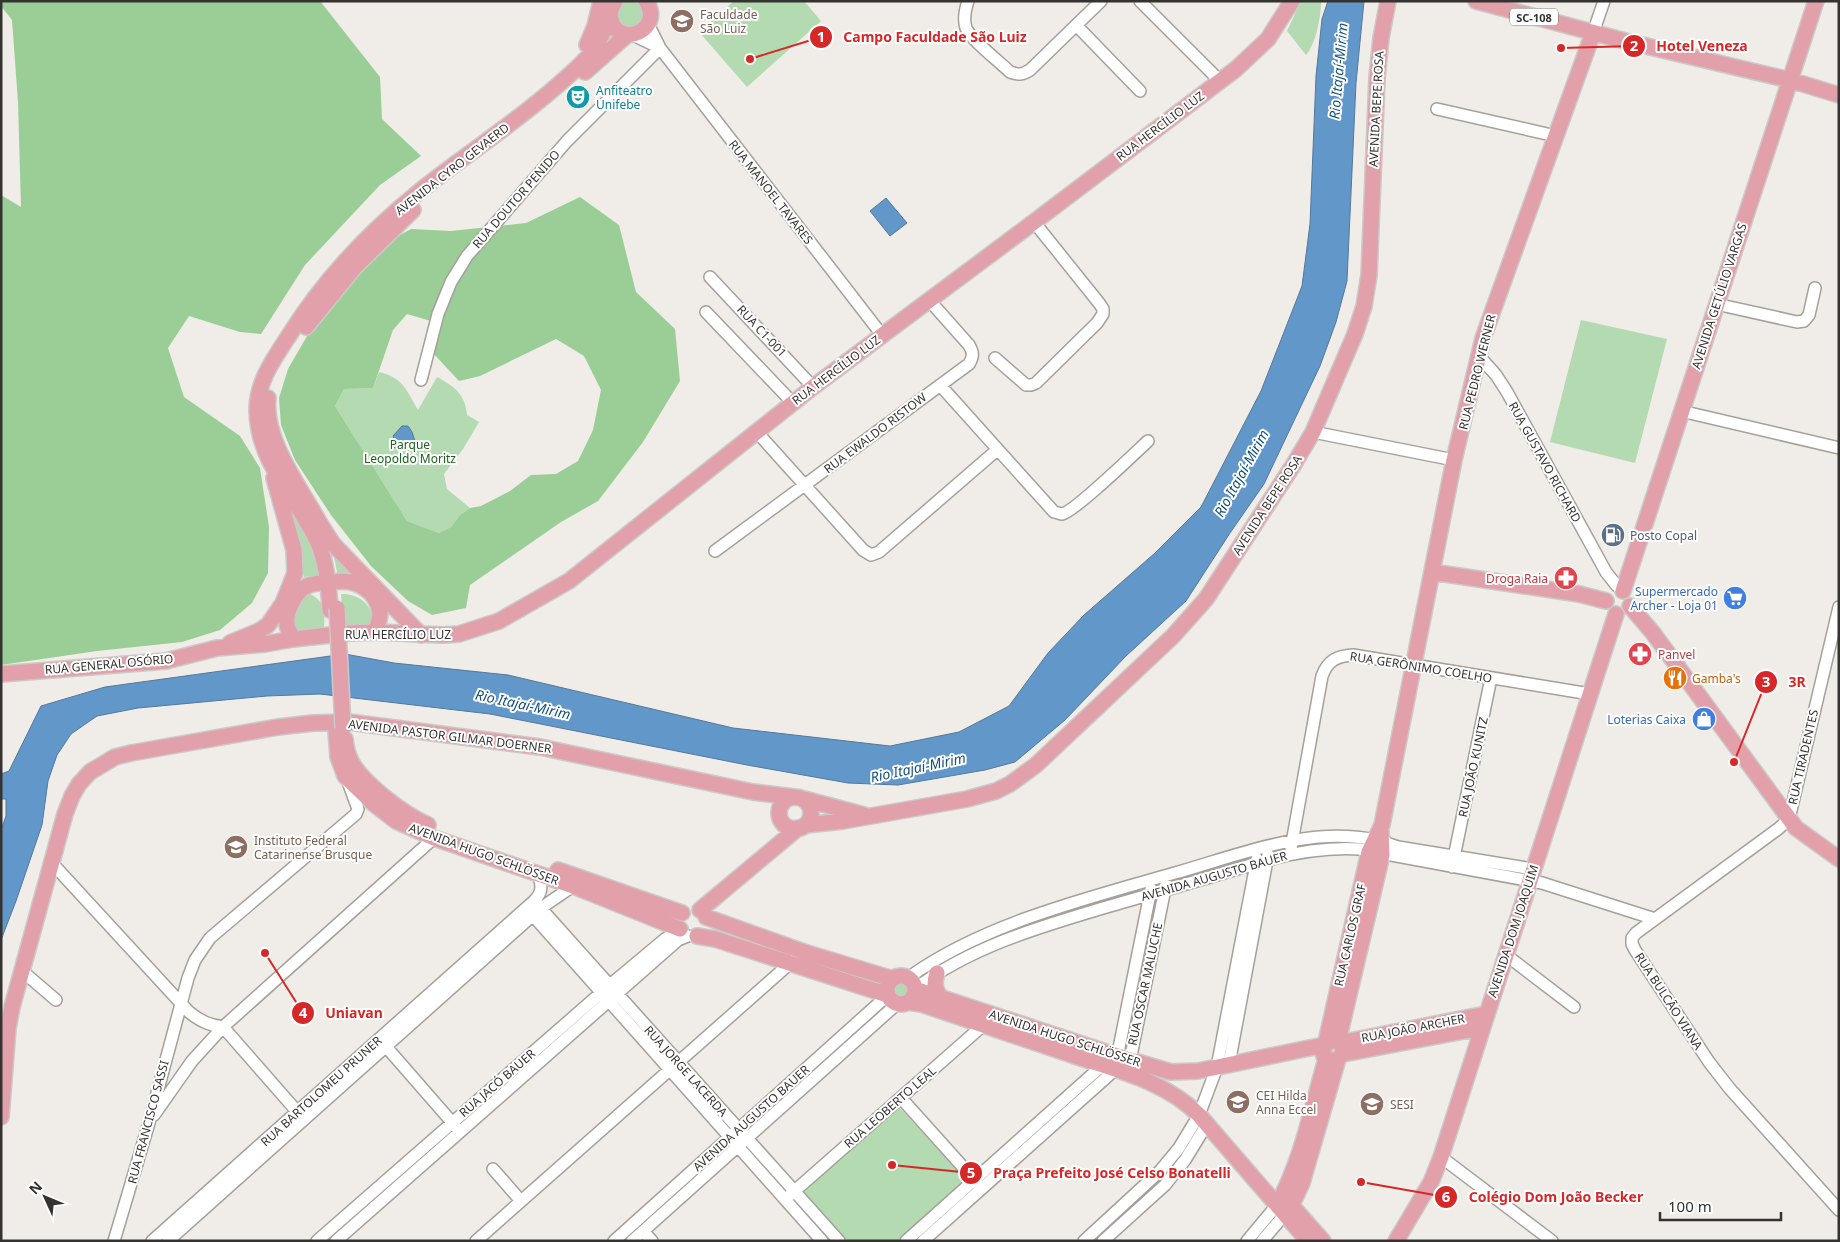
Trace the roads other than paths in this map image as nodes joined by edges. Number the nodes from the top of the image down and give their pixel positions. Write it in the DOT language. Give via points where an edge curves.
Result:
graph roads {
  1 [pos="1101,1"];
  2 [pos="1140,1"];
  3 [pos="1292,1"];
  4 [pos="1388,1"];
  5 [pos="1476,1"];
  6 [pos="1604,1"];
  7 [pos="1816,1"];
  8 [pos="964,4"];
  9 [pos="610,6"];
  10 [pos="651,9"];
  11 [pos="1076,25"];
  12 [pos="1593,33"];
  13 [pos="630,35"];
  14 [pos="660,48"];
  15 [pos="1790,80"];
  16 [pos="1220,81"];
  17 [pos="1140,91"];
  18 [pos="1839,95"];
  19 [pos="1437,109"];
  20 [pos="1556,136"];
  21 [pos="1034,222"];
  22 [pos="710,277"];
  23 [pos="1815,288"];
  24 [pos="929,300"];
  25 [pos="1716,304"];
  26 [pos="706,312"];
  27 [pos="882,335"];
  28 [pos="1479,356"];
  29 [pos="995,358"];
  30 [pos="421,380"];
  31 [pos="940,385"];
  32 [pos="813,386"];
  33 [pos="793,403"];
  34 [pos="1681,411"];
  35 [pos="756,432"];
  36 [pos="1313,432"];
  37 [pos="1148,442"];
  38 [pos="1839,448"];
  39 [pos="997,450"];
  40 [pos="1454,460"];
  41 [pos="271,467"];
  42 [pos="805,486"];
  43 [pos="319,522"];
  44 [pos="715,551"];
  45 [pos="1432,572"];
  46 [pos="330,582"];
  47 [pos="1616,592"];
  48 [pos="389,603"];
  49 [pos="1630,606"];
  50 [pos="1839,607"];
  51 [pos="1616,614"];
  52 [pos="287,615"];
  53 [pos="376,632"];
  54 [pos="421,635"];
  55 [pos="262,638"];
  56 [pos="293,639"];
  57 [pos="1414,665"];
  58 [pos="1,674"];
  59 [pos="1491,678"];
  60 [pos="1590,694"];
  61 [pos="340,729"];
  62 [pos="345,776"];
  63 [pos="753,792"];
  64 [pos="799,798"];
  65 [pos="868,816"];
  66 [pos="781,818"];
  67 [pos="1789,819"];
  68 [pos="802,826"];
  69 [pos="434,838"];
  70 [pos="1291,841"];
  71 [pos="1377,843"];
  72 [pos="1264,848"];
  73 [pos="770,852"];
  74 [pos="1290,854"];
  75 [pos="1839,859"];
  76 [pos="1267,860"];
  77 [pos="1453,861"];
  78 [pos="51,862"];
  79 [pos="1256,864"];
  80 [pos="538,874"];
  81 [pos="1532,874"];
  82 [pos="1167,876"];
  83 [pos="1152,880"];
  84 [pos="573,886"];
  85 [pos="1164,890"];
  86 [pos="1150,895"];
  87 [pos="534,908"];
  88 [pos="1062,908"];
  89 [pos="682,913"];
  90 [pos="703,914"];
  91 [pos="1655,919"];
  92 [pos="1066,920"];
  93 [pos="995,932"];
  94 [pos="686,933"];
  95 [pos="1000,943"];
  96 [pos="1246,944"];
  97 [pos="804,952"];
  98 [pos="1506,955"];
  99 [pos="791,963"];
  100 [pos="21,970"];
  101 [pos="938,973"];
  102 [pos="1133,976"];
  103 [pos="1146,979"];
  104 [pos="605,989"];
  105 [pos="902,991"];
  106 [pos="614,998"];
  107 [pos="941,998"];
  108 [pos="56,1000"];
  109 [pos="180,1003"];
  110 [pos="1574,1007"];
  111 [pos="995,1015"];
  112 [pos="1486,1015"];
  113 [pos="983,1025"];
  114 [pos="223,1028"];
  115 [pos="1480,1033"];
  116 [pos="382,1043"];
  117 [pos="1334,1049"];
  118 [pos="522,1061"];
  119 [pos="1115,1062"];
  120 [pos="812,1064"];
  121 [pos="674,1066"];
  122 [pos="1223,1066"];
  123 [pos="531,1070"];
  124 [pos="820,1073"];
  125 [pos="901,1098"];
  126 [pos="300,1116"];
  127 [pos="1,1117"];
  128 [pos="1203,1119"];
  129 [pos="452,1122"];
  130 [pos="149,1123"];
  131 [pos="460,1132"];
  132 [pos="734,1133"];
  133 [pos="742,1142"];
  134 [pos="1441,1158"];
  135 [pos="493,1170"];
  136 [pos="978,1184"];
  137 [pos="685,1186"];
  138 [pos="1136,1194"];
  139 [pos="790,1195"];
  140 [pos="521,1200"];
  141 [pos="667,1202"];
  142 [pos="1144,1204"];
  143 [pos="1284,1205"];
  144 [pos="1839,1210"];
  145 [pos="177,1225"];
  146 [pos="643,1231"];
  147 [pos="114,1241"];
  148 [pos="152,1241"];
  149 [pos="168,1241"];
  150 [pos="316,1241"];
  151 [pos="336,1241"];
  152 [pos="476,1241"];
  153 [pos="614,1241"];
  154 [pos="632,1241"];
  155 [pos="652,1241"];
  156 [pos="822,1241"];
  157 [pos="839,1241"];
  158 [pos="906,1241"];
  159 [pos="923,1241"];
  160 [pos="1084,1241"];
  161 [pos="1103,1241"];
  162 [pos="1247,1241"];
  163 [pos="1262,1241"];
  164 [pos="1308,1241"];
  165 [pos="1323,1241"];
  166 [pos="1396,1241"];
  167 [pos="1552,1241"];
  1 -- 11 [label="street"];
  2 -- 16 [label="street"];
  3 -- 16 [label="main road, RUA HERCÍLIO LUZ" via="1268,39"];
  4 -- 36 [label="main road, AVENIDA BEPE ROSA" via="1377,78 1364,306"];
  5 -- 12 [label="main road, SC-108"];
  6 -- 12 [label="street"];
  7 -- 15 [label="main road, AVENIDA GETÚLIO VARGAS"];
  8 -- 11 [label="street" via="964,19 969,32 1010,72 1018,75 1030,70"];
  9 -- 13 [label="main road" via="615,28"];
  9 -- 41 [label="main road, AVENIDA CYRO GEVAERD" via="603,33 590,54 571,73 506,128 402,207 346,261 313,300 270,365 261,387 258,423"];
  10 -- 13 [label="main road, AVENIDA CYRO GEVAERD" via="639,33"];
  10 -- 14 [label="street, RUA MANOEL TAVARES"];
  11 -- 17 [label="street"];
  12 -- 15 [label="main road, SC-108"];
  12 -- 20 [label="main road, RUA PEDRO WERNER"];
  13 -- 14 [label="street, RUA MANOEL TAVARES"];
  13 -- 43 [label="main road, AVENIDA CYRO GEVAERD" via="409,214 339,285 288,356 272,385 267,409 278,447"];
  14 -- 27 [label="street, RUA MANOEL TAVARES"];
  14 -- 30 [label="street, RUA DOUTOR PENIDO" via="567,141 467,256 451,282 438,314"];
  15 -- 18 [label="main road, SC-108"];
  15 -- 25 [label="main road, AVENIDA GETÚLIO VARGAS"];
  16 -- 21 [label="main road, RUA HERCÍLIO LUZ"];
  19 -- 20 [label="street"];
  20 -- 28 [label="main road, RUA PEDRO WERNER" via="1496,299"];
  21 -- 24 [label="main road, RUA HERCÍLIO LUZ"];
  21 -- 29 [label="street" via="1098,303 1103,314 1036,383 1026,385"];
  22 -- 32 [label="street, RUA C1-001"];
  23 -- 25 [label="street" via="1809,315 1804,321"];
  24 -- 27 [label="main road, RUA HERCÍLIO LUZ"];
  24 -- 31 [label="street, RUA EWALDO RISTOW" via="973,352 969,364"];
  25 -- 34 [label="main road, AVENIDA GETÚLIO VARGAS"];
  26 -- 33 [label="street"];
  27 -- 32 [label="main road, RUA HERCÍLIO LUZ"];
  28 -- 40 [label="main road, RUA PEDRO WERNER"];
  28 -- 47 [label="street, RUA GUSTAVO RICHARD" via="1507,392 1606,572 1617,586 1622,586"];
  31 -- 39 [label="street"];
  31 -- 42 [label="street, RUA EWALDO RISTOW"];
  32 -- 33 [label="main road, RUA HERCÍLIO LUZ"];
  33 -- 35 [label="main road, RUA HERCÍLIO LUZ"];
  34 -- 38 [label="street"];
  34 -- 47 [label="main road, AVENIDA GETÚLIO VARGAS"];
  35 -- 42 [label="street"];
  35 -- 54 [label="main road, RUA HERCÍLIO LUZ" via="561,587 488,626 459,634"];
  36 -- 40 [label="street"];
  36 -- 65 [label="main road, AVENIDA BEPE ROSA" via="1196,611 1036,765 1010,784 984,795"];
  37 -- 39 [label="street" via="1096,489 1062,514 1047,506"];
  39 -- 42 [label="street" via="879,552 871,555"];
  40 -- 45 [label="main road, RUA PEDRO WERNER"];
  41 -- 46 [label="main road, AVENIDA CYRO GEVAERD" via="310,526"];
  41 -- 55 [label="main road" via="294,550 296,573 280,610"];
  42 -- 44 [label="street, RUA EWALDO RISTOW"];
  43 -- 46 [label="main road, AVENIDA CYRO GEVAERD"];
  43 -- 48 [label="main road" via="333,544"];
  45 -- 47 [label="main road" via="1579,594"];
  45 -- 57 [label="main road, RUA PEDRO WERNER"];
  46 -- 52 [label="main road" via="304,587"];
  46 -- 53 [label="main road" via="350,581 376,599 380,615"];
  46 -- 61 [label="main road, AVENIDA CYRO GEVAERD, bridge"];
  47 -- 49 [label="main road" via="1628,596"];
  47 -- 51 [label="main road" via="1608,609"];
  48 -- 53 [label="main road" via="390,620"];
  48 -- 54 [label="main road"];
  49 -- 51 [label="main road"];
  49 -- 67 [label="main road"];
  50 -- 67 [label="street, RUA TIRADENTES"];
  51 -- 60 [label="main road, AVENIDA DOM JOAQUIM"];
  52 -- 55 [label="main road"];
  52 -- 56 [label="main road" via="286,623"];
  53 -- 54 [label="main road, RUA HERCÍLIO LUZ"];
  53 -- 56 [label="main road, RUA HERCÍLIO LUZ"];
  55 -- 56 [label="main road"];
  55 -- 58 [label="main road, RUA GENERAL OSÓRIO" via="166,661"];
  57 -- 59 [label="street, RUA GERÔNIMO COELHO"];
  57 -- 70 [label="street, RUA GERÔNIMO COELHO" via="1353,655 1336,657 1325,666"];
  57 -- 71 [label="main road, RUA CARLOS GRAF"];
  59 -- 60 [label="street, RUA GERÔNIMO COELHO"];
  59 -- 77 [label="street, RUA JOÃO KUNITZ"];
  60 -- 81 [label="main road, AVENIDA DOM JOAQUIM"];
  61 -- 62 [label="main road, AVENIDA HUGO SCHLÖSSER" via="338,757"];
  61 -- 89 [label="main road, AVENIDA HUGO SCHLÖSSER" via="354,767 387,799 415,820"];
  62 -- 69 [label="main road, AVENIDA HUGO SCHLÖSSER" via="396,821"];
  62 -- 109 [label="street, RUA FRANCISCO SASSI" via="358,809 356,814 210,938 195,960"];
  63 -- 64 [label="main road, AVENIDA PASTOR GILMAR DOERNER"];
  63 -- 66 [label="main road, AVENIDA PASTOR GILMAR DOERNER"];
  63 -- 78 [label="main road, AVENIDA PASTOR GILMAR DOERNER" via="514,742 349,722 313,723 131,753 101,764 90,772 72,796"];
  64 -- 65 [label="main road, AVENIDA BEPE ROSA"];
  64 -- 66 [label="main road" via="784,801"];
  64 -- 68 [label="main road" via="811,809 810,818"];
  65 -- 68 [label="main road, AVENIDA BEPE ROSA"];
  66 -- 68 [label="main road" via="789,827"];
  66 -- 73 [label="main road" via="779,835"];
  67 -- 75 [label="main road" via="1796,828"];
  67 -- 91 [label="street, RUA BULCÃO VIANA"];
  68 -- 73 [label="main road"];
  69 -- 80 [label="main road, AVENIDA HUGO SCHLÖSSER"];
  69 -- 114 [label="street"];
  70 -- 71 [label="street, AVENIDA AUGUSTO BAUER" via="1340,835"];
  70 -- 72 [label="street, AVENIDA AUGUSTO BAUER"];
  70 -- 74 [label="street, RUA GERÔNIMO COELHO"];
  71 -- 74 [label="street, AVENIDA AUGUSTO BAUER"];
  71 -- 77 [label="street, AVENIDA AUGUSTO BAUER"];
  71 -- 117 [label="main road, RUA CARLOS GRAF"];
  72 -- 76 [label="street"];
  72 -- 79 [label="street"];
  72 -- 82 [label="street, AVENIDA AUGUSTO BAUER"];
  73 -- 90 [label="main road"];
  74 -- 76 [label="street, AVENIDA AUGUSTO BAUER"];
  76 -- 79 [label="street, AVENIDA AUGUSTO BAUER"];
  76 -- 96 [label="street"];
  77 -- 81 [label="street, AVENIDA AUGUSTO BAUER"];
  78 -- 100 [label="main road, AVENIDA PASTOR GILMAR DOERNER"];
  78 -- 109 [label="street"];
  79 -- 85 [label="street, AVENIDA AUGUSTO BAUER"];
  79 -- 96 [label="street"];
  80 -- 84 [label="main road, AVENIDA HUGO SCHLÖSSER"];
  80 -- 87 [label="street" via="542,886"];
  81 -- 91 [label="street, AVENIDA AUGUSTO BAUER" via="1542,883"];
  81 -- 98 [label="main road, AVENIDA DOM JOAQUIM"];
  82 -- 83 [label="street, AVENIDA AUGUSTO BAUER"];
  82 -- 85 [label="street, RUA OSCAR MALUCHE"];
  83 -- 86 [label="street, RUA OSCAR MALUCHE"];
  83 -- 88 [label="street, AVENIDA AUGUSTO BAUER"];
  84 -- 87 [label="street, RUA BARTOLOMEU PRUNER"];
  84 -- 94 [label="main road, AVENIDA HUGO SCHLÖSSER"];
  85 -- 86 [label="street, AVENIDA AUGUSTO BAUER"];
  85 -- 103 [label="street, RUA OSCAR MALUCHE"];
  86 -- 92 [label="street, AVENIDA AUGUSTO BAUER"];
  86 -- 102 [label="street, RUA OSCAR MALUCHE"];
  87 -- 104 [label="street, RUA JORGE LACERDA"];
  87 -- 116 [label="street, RUA BARTOLOMEU PRUNER"];
  88 -- 92 [label="street"];
  88 -- 93 [label="street, AVENIDA AUGUSTO BAUER"];
  89 -- 90 [label="main road" via="689,909"];
  89 -- 94 [label="main road" via="678,920"];
  90 -- 94 [label="main road" via="706,928"];
  90 -- 97 [label="main road, AVENIDA HUGO SCHLÖSSER"];
  91 -- 144 [label="street, RUA BULCÃO VIANA" via="1632,938 1635,950 1718,1074"];
  92 -- 95 [label="street, AVENIDA AUGUSTO BAUER"];
  93 -- 95 [label="street"];
  93 -- 105 [label="street, AVENIDA AUGUSTO BAUER" via="940,958"];
  94 -- 99 [label="main road, AVENIDA HUGO SCHLÖSSER"];
  94 -- 104 [label="street, RUA JACÓ BAUER" via="665,939"];
  94 -- 106 [label="street, RUA JACÓ BAUER"];
  95 -- 101 [label="street, AVENIDA AUGUSTO BAUER"];
  96 -- 122 [label="street"];
  97 -- 99 [label="street"];
  97 -- 105 [label="main road, AVENIDA HUGO SCHLÖSSER"];
  98 -- 110 [label="street"];
  98 -- 112 [label="main road, AVENIDA DOM JOAQUIM"];
  99 -- 105 [label="main road, AVENIDA HUGO SCHLÖSSER"];
  99 -- 121 [label="street"];
  100 -- 108 [label="street"];
  100 -- 127 [label="main road, AVENIDA PASTOR GILMAR DOERNER" via="8,1028"];
  101 -- 105 [label="street, AVENIDA AUGUSTO BAUER"];
  101 -- 107 [label="main road" via="934,983"];
  102 -- 103 [label="street"];
  102 -- 119 [label="street, RUA OSCAR MALUCHE"];
  103 -- 119 [label="street, RUA OSCAR MALUCHE" via="1132,1051"];
  104 -- 106 [label="street, RUA JORGE LACERDA"];
  104 -- 118 [label="street, RUA JACÓ BAUER"];
  105 -- 107 [label="main road, AVENIDA HUGO SCHLÖSSER"];
  105 -- 113 [label="main road, AVENIDA HUGO SCHLÖSSER"];
  105 -- 120 [label="street, AVENIDA AUGUSTO BAUER"];
  105 -- 124 [label="street, AVENIDA AUGUSTO BAUER"];
  106 -- 121 [label="street, RUA JORGE LACERDA"];
  106 -- 123 [label="street, RUA JACÓ BAUER"];
  107 -- 111 [label="main road, AVENIDA HUGO SCHLÖSSER"];
  109 -- 114 [label="street" via="201,1021"];
  109 -- 130 [label="street, RUA FRANCISCO SASSI"];
  111 -- 113 [label="street, RUA LEOBERTO LEAL"];
  111 -- 119 [label="main road, AVENIDA HUGO SCHLÖSSER"];
  112 -- 115 [label="main road, AVENIDA DOM JOAQUIM"];
  112 -- 117 [label="main road, RUA JOÃO ARCHER"];
  113 -- 119 [label="main road, AVENIDA HUGO SCHLÖSSER"];
  113 -- 125 [label="street, RUA LEOBERTO LEAL"];
  114 -- 126 [label="street"];
  114 -- 130 [label="street" via="192,1061"];
  115 -- 117 [label="main road, RUA JOÃO ARCHER" via="1469,1030"];
  115 -- 134 [label="main road, AVENIDA DOM JOAQUIM"];
  116 -- 126 [label="street, RUA BARTOLOMEU PRUNER"];
  116 -- 129 [label="street"];
  117 -- 122 [label="main road, RUA JOÃO ARCHER"];
  117 -- 143 [label="main road, RUA CARLOS GRAF" via="1312,1129 1302,1183"];
  118 -- 123 [label="street"];
  118 -- 129 [label="street, RUA JACÓ BAUER"];
  119 -- 122 [label="main road, AVENIDA HUGO SCHLÖSSER" via="1171,1072"];
  119 -- 128 [label="main road, AVENIDA HUGO SCHLÖSSER" via="1181,1098"];
  119 -- 136 [label="street, RUA OSCAR MALUCHE"];
  120 -- 124 [label="street"];
  120 -- 132 [label="street, AVENIDA AUGUSTO BAUER"];
  121 -- 132 [label="street, RUA JORGE LACERDA"];
  121 -- 140 [label="street"];
  122 -- 128 [label="street"];
  123 -- 131 [label="street, RUA JACÓ BAUER"];
  124 -- 133 [label="street, AVENIDA AUGUSTO BAUER"];
  125 -- 136 [label="street"];
  125 -- 139 [label="street, RUA LEOBERTO LEAL"];
  126 -- 145 [label="street, RUA BARTOLOMEU PRUNER"];
  128 -- 138 [label="street" via="1172,1158"];
  128 -- 142 [label="street" via="1193,1148 1175,1174"];
  128 -- 143 [label="main road, AVENIDA HUGO SCHLÖSSER"];
  129 -- 131 [label="street"];
  129 -- 150 [label="street, RUA JACÓ BAUER"];
  130 -- 147 [label="street, RUA FRANCISCO SASSI"];
  131 -- 151 [label="street, RUA JACÓ BAUER"];
  132 -- 133 [label="street, RUA JORGE LACERDA"];
  132 -- 137 [label="street, AVENIDA AUGUSTO BAUER"];
  133 -- 137 [label="street, AVENIDA AUGUSTO BAUER"];
  133 -- 139 [label="street, RUA JORGE LACERDA"];
  134 -- 166 [label="main road, AVENIDA DOM JOAQUIM" via="1431,1182"];
  134 -- 167 [label="street"];
  135 -- 140 [label="street"];
  136 -- 158 [label="street, RUA OSCAR MALUCHE"];
  136 -- 159 [label="street, RUA OSCAR MALUCHE"];
  137 -- 141 [label="street, AVENIDA AUGUSTO BAUER"];
  138 -- 142 [label="street"];
  138 -- 160 [label="street"];
  139 -- 156 [label="street, RUA JORGE LACERDA"];
  139 -- 157 [label="street, RUA JORGE LACERDA"];
  140 -- 152 [label="street"];
  141 -- 146 [label="street, AVENIDA AUGUSTO BAUER"];
  141 -- 153 [label="street, AVENIDA AUGUSTO BAUER"];
  142 -- 161 [label="street"];
  143 -- 162 [label="street"];
  143 -- 163 [label="street"];
  143 -- 164 [label="main road"];
  143 -- 165 [label="main road"];
  145 -- 148 [label="street, RUA BARTOLOMEU PRUNER"];
  145 -- 149 [label="street, RUA BARTOLOMEU PRUNER"];
  146 -- 154 [label="street, AVENIDA AUGUSTO BAUER"];
  146 -- 155 [label="street"];
}
